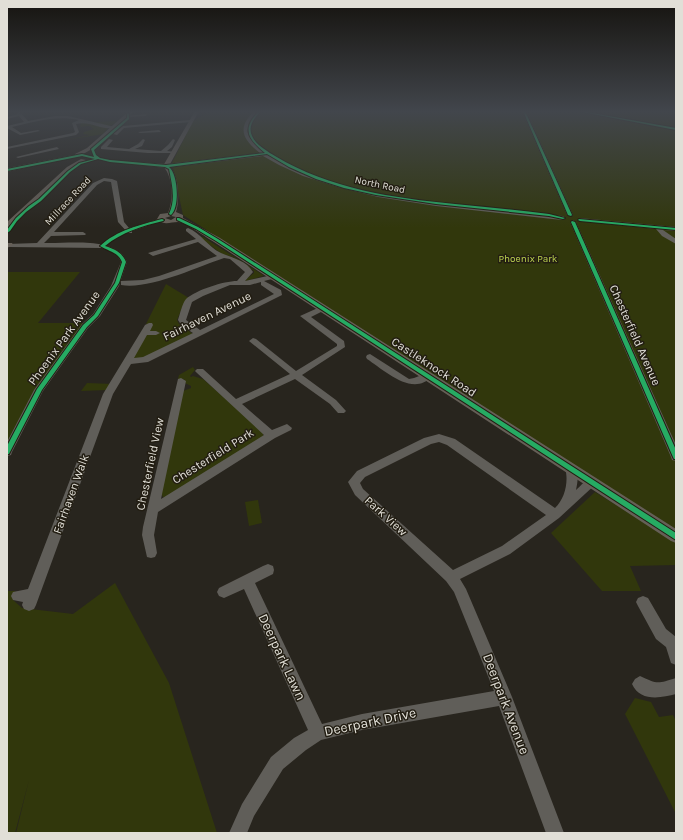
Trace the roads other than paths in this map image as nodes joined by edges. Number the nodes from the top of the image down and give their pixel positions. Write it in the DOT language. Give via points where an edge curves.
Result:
graph roads {
  1 [pos="47,150"];
  2 [pos="92,150"];
  3 [pos="133,150"];
  4 [pos="164,150"];
  5 [pos="260,150"];
  6 [pos="542,150"];
  7 [pos="148,152"];
  8 [pos="162,152"];
  9 [pos="174,152"];
  10 [pos="264,154"];
  11 [pos="87,156"];
  12 [pos="73,158"];
  13 [pos="141,158"];
  14 [pos="29,166"];
  15 [pos="166,166"];
  16 [pos="7,170"];
  17 [pos="174,217"];
  18 [pos="574,219"];
  19 [pos="162,220"];
  20 [pos="7,221"];
  21 [pos="7,226"];
  22 [pos="658,228"];
  23 [pos="676,229"];
  24 [pos="188,230"];
  25 [pos="49,234"];
  26 [pos="83,234"];
  27 [pos="199,240"];
  28 [pos="676,242"];
  29 [pos="8,245"];
  30 [pos="39,245"];
  31 [pos="151,253"];
  32 [pos="223,256"];
  33 [pos="268,279"];
  34 [pos="124,283"];
  35 [pos="155,283"];
  36 [pos="239,283"];
  37 [pos="115,286"];
  38 [pos="323,309"];
  39 [pos="149,325"];
  40 [pos="144,333"];
  41 [pos="156,333"];
  42 [pos="200,334"];
  43 [pos="252,341"];
  44 [pos="370,357"];
  45 [pos="128,361"];
  46 [pos="200,371"];
  47 [pos="296,375"];
  48 [pos="427,376"];
  49 [pos="181,381"];
  50 [pos="116,383"];
  51 [pos="235,404"];
  52 [pos="341,411"];
  53 [pos="287,428"];
  54 [pos="271,435"];
  55 [pos="7,452"];
  56 [pos="676,457"];
  57 [pos="570,468"];
  58 [pos="592,482"];
  59 [pos="566,506"];
  60 [pos="154,509"];
  61 [pos="555,515"];
  62 [pos="676,537"];
  63 [pos="151,553"];
  64 [pos="268,570"];
  65 [pos="451,577"];
  66 [pos="246,581"];
  67 [pos="224,592"];
  68 [pos="18,596"];
  69 [pos="643,602"];
  70 [pos="675,649"];
  71 [pos="640,684"];
  72 [pos="676,686"];
  73 [pos="504,697"];
  74 [pos="318,733"];
  75 [pos="238,833"];
  76 [pos="555,833"];
  1 -- 14 [label="street" via="15,157"];
  2 -- 11 [label="main road"];
  3 -- 7 [label="street"];
  4 -- 8 [label="street"];
  5 -- 10 [label="street, North Road"];
  6 -- 18 [label="street, Chesterfield Avenue"];
  7 -- 8 [label="street"];
  7 -- 13 [label="street"];
  8 -- 9 [label="street"];
  9 -- 15 [label="main road"];
  10 -- 15 [label="street"];
  10 -- 18 [label="street, North Road" via="307,176 376,196 563,218 566,221"];
  11 -- 12 [label="main road"];
  11 -- 12 [label="main road"];
  11 -- 15 [label="street"];
  11 -- 21 [label="main road" via="69,168"];
  12 -- 14 [label="street"];
  12 -- 20 [label="main road"];
  14 -- 16 [label="street"];
  15 -- 17 [label="main road" via="170,169 176,199"];
  17 -- 19 [label="main road" via="170,222"];
  17 -- 33 [label="main road, Castleknock Road" via="197,228"];
  18 -- 22 [label="street, North Road"];
  18 -- 56 [label="street, Chesterfield Avenue"];
  19 -- 25 [label="street, Millrace Road" via="129,231 121,222 114,181 106,180 96,183"];
  22 -- 23 [label="street, North Road"];
  22 -- 28 [label="street"];
  24 -- 27 [label="street"];
  25 -- 26 [label="street"];
  25 -- 30 [label="street, Millrace Road"];
  27 -- 31 [label="street"];
  27 -- 32 [label="street"];
  29 -- 30 [label="street, Phoenix Park Avenue"];
  30 -- 37 [label="street, Phoenix Park Avenue" via="110,248 119,254 124,262"];
  32 -- 35 [label="street"];
  32 -- 36 [label="street" via="232,258 250,271"];
  33 -- 36 [label="street"];
  33 -- 38 [label="main road, Castleknock Road"];
  33 -- 42 [label="street, Fairhaven Avenue" via="278,295"];
  34 -- 35 [label="street"];
  35 -- 37 [label="street"];
  36 -- 42 [label="street" via="200,294 189,302 182,320"];
  37 -- 55 [label="street, Phoenix Park Avenue" via="96,316 84,326 39,390"];
  38 -- 47 [label="street" via="304,317 342,345"];
  38 -- 48 [label="main road, Castleknock Road"];
  39 -- 40 [label="street, Fairhaven Avenue"];
  40 -- 41 [label="street"];
  40 -- 45 [label="street, Fairhaven Avenue"];
  42 -- 45 [label="street, Fairhaven Avenue" via="145,360"];
  43 -- 47 [label="street"];
  44 -- 48 [label="street" via="406,381 417,381"];
  45 -- 50 [label="street, Fairhaven Avenue"];
  46 -- 51 [label="street"];
  47 -- 51 [label="street"];
  47 -- 52 [label="street"];
  48 -- 57 [label="main road, Castleknock Road"];
  49 -- 60 [label="street, Chesterfield View"];
  50 -- 68 [label="street, Fairhaven Walk" via="108,394 31,600"];
  51 -- 54 [label="street"];
  53 -- 54 [label="street, Chesterfield Park"];
  54 -- 60 [label="street, Chesterfield Park"];
  57 -- 58 [label="main road, Castleknock Road"];
  57 -- 59 [label="street" via="573,477"];
  58 -- 59 [label="street"];
  58 -- 62 [label="main road, Castleknock Road"];
  59 -- 61 [label="street"];
  60 -- 63 [label="street, Chesterfield View" via="148,535"];
  61 -- 65 [label="street" via="506,550"];
  61 -- 65 [label="street, Park View" via="451,442 440,438 428,441 361,474 354,482 359,492"];
  64 -- 66 [label="street"];
  65 -- 73 [label="street, Deerpark Avenue" via="459,589"];
  66 -- 67 [label="street"];
  66 -- 74 [label="street, Deerpark Lawn"];
  69 -- 70 [label="street" via="661,634"];
  71 -- 72 [label="street" via="651,690"];
  73 -- 74 [label="street, Deerpark Drive" via="362,722"];
  73 -- 76 [label="street, Deerpark Avenue"];
  74 -- 75 [label="street, Deerpark Drive" via="277,763 248,810"];
}
